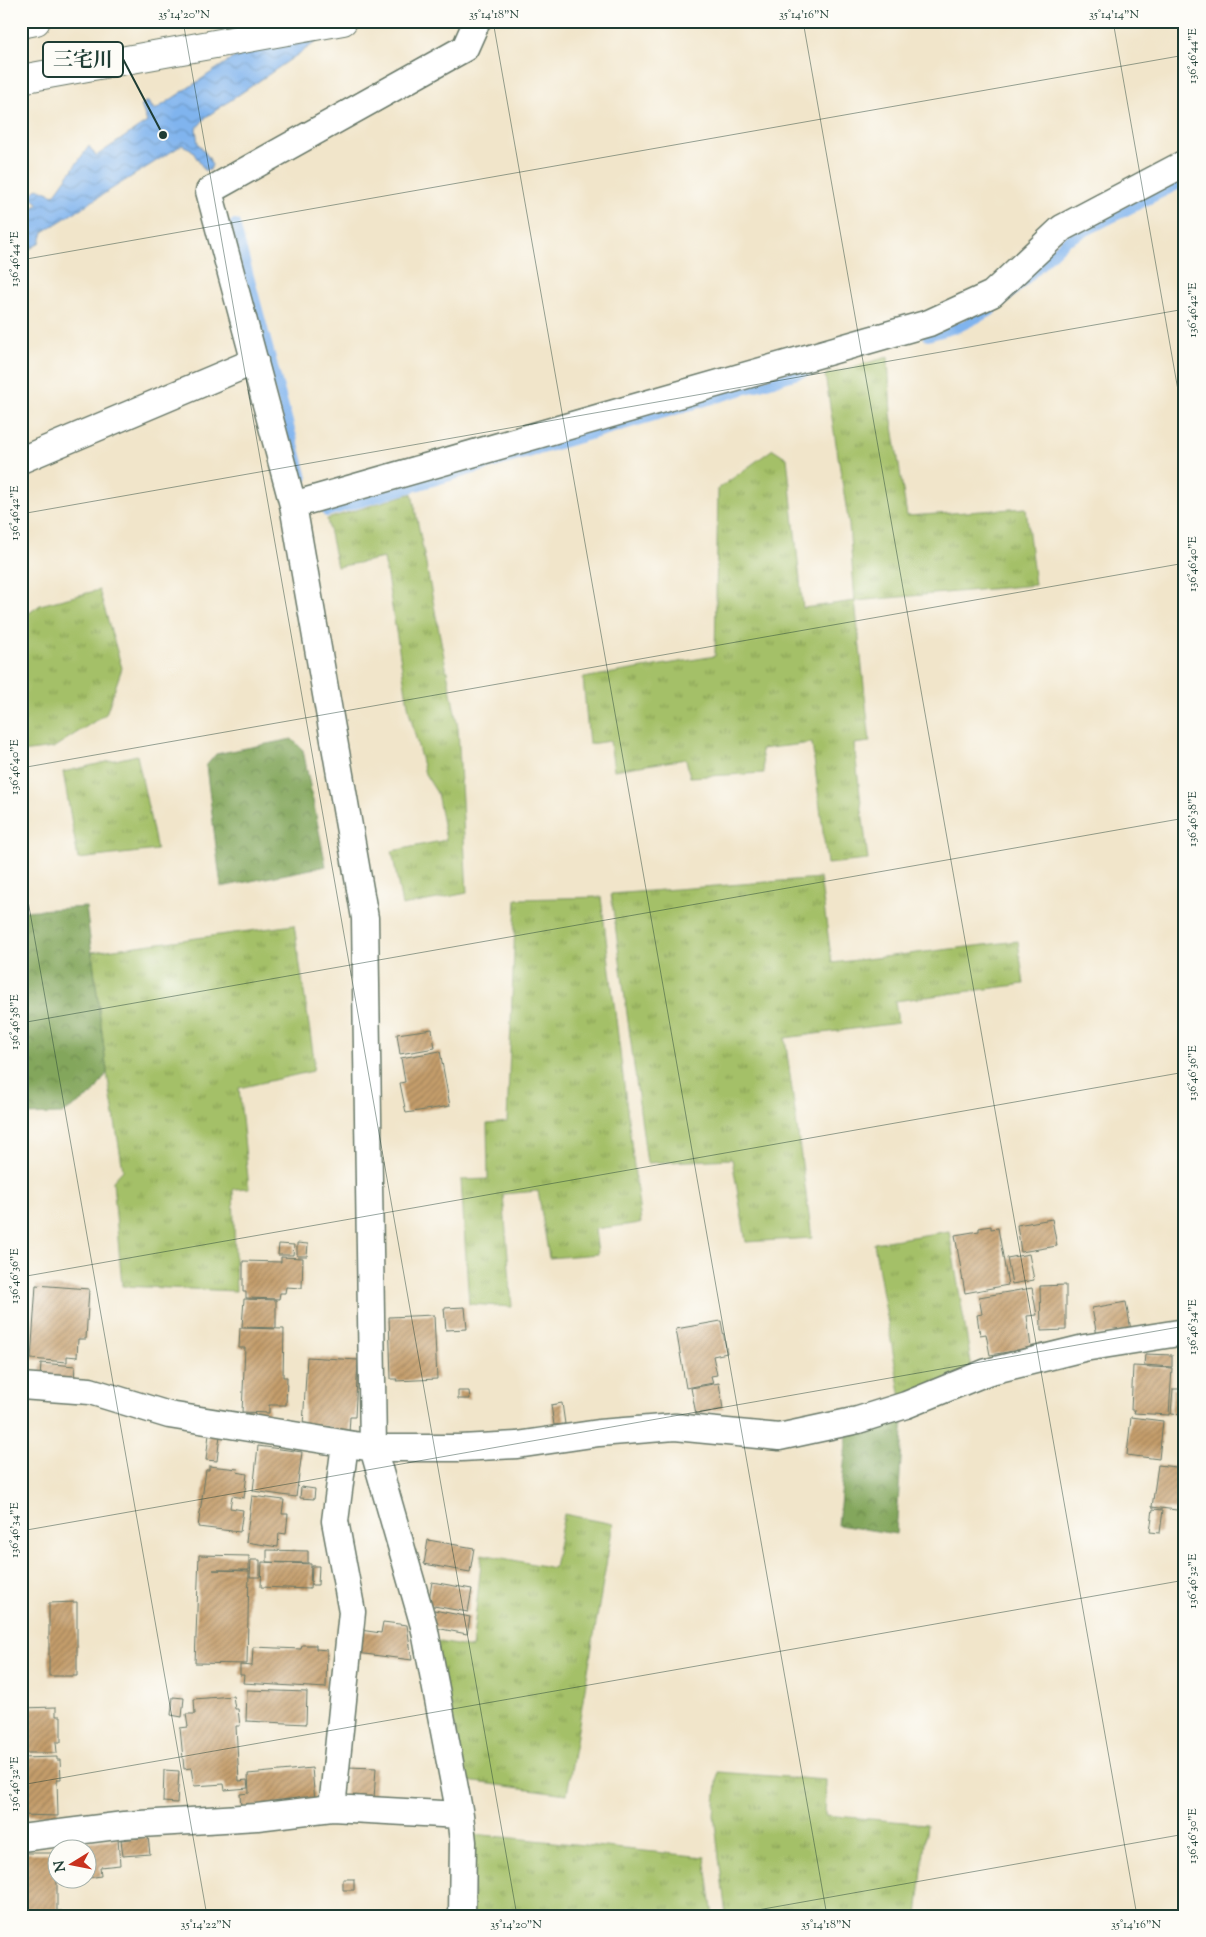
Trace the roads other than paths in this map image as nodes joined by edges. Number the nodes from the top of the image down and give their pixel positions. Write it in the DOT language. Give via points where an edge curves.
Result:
graph roads {
  1 [pos="36,21"];
  2 [pos="343,21"];
  3 [pos="477,21"];
  4 [pos="21,24"];
  5 [pos="21,79"];
  6 [pos="1185,163"];
  7 [pos="255,361"];
  8 [pos="21,460"];
  9 [pos="293,505"];
  10 [pos="1185,1332"];
  11 [pos="21,1386"];
  12 [pos="345,1444"];
  13 [pos="373,1448"];
  14 [pos="332,1808"];
  15 [pos="460,1815"];
  16 [pos="21,1838"];
  17 [pos="462,1916"];
  1 -- 4 [label="main road"];
  2 -- 5 [label="main road"];
  3 -- 7 [label="street" via="465,48 209,191"];
  6 -- 9 [label="street" via="1062,228 992,294 929,323"];
  7 -- 8 [label="street"];
  7 -- 9 [label="street"];
  9 -- 13 [label="street" via="364,918"];
  10 -- 13 [label="street" via="1084,1348 987,1372 906,1405 858,1420 779,1436 675,1427 599,1433 517,1445"];
  11 -- 12 [label="street" via="90,1391 169,1415"];
  12 -- 13 [label="street"];
  12 -- 14 [label="street" via="335,1521 352,1612"];
  13 -- 15 [label="street" via="424,1626"];
  14 -- 15 [label="street"];
  14 -- 16 [label="street" via="257,1817 124,1825"];
  15 -- 17 [label="street"];
}
